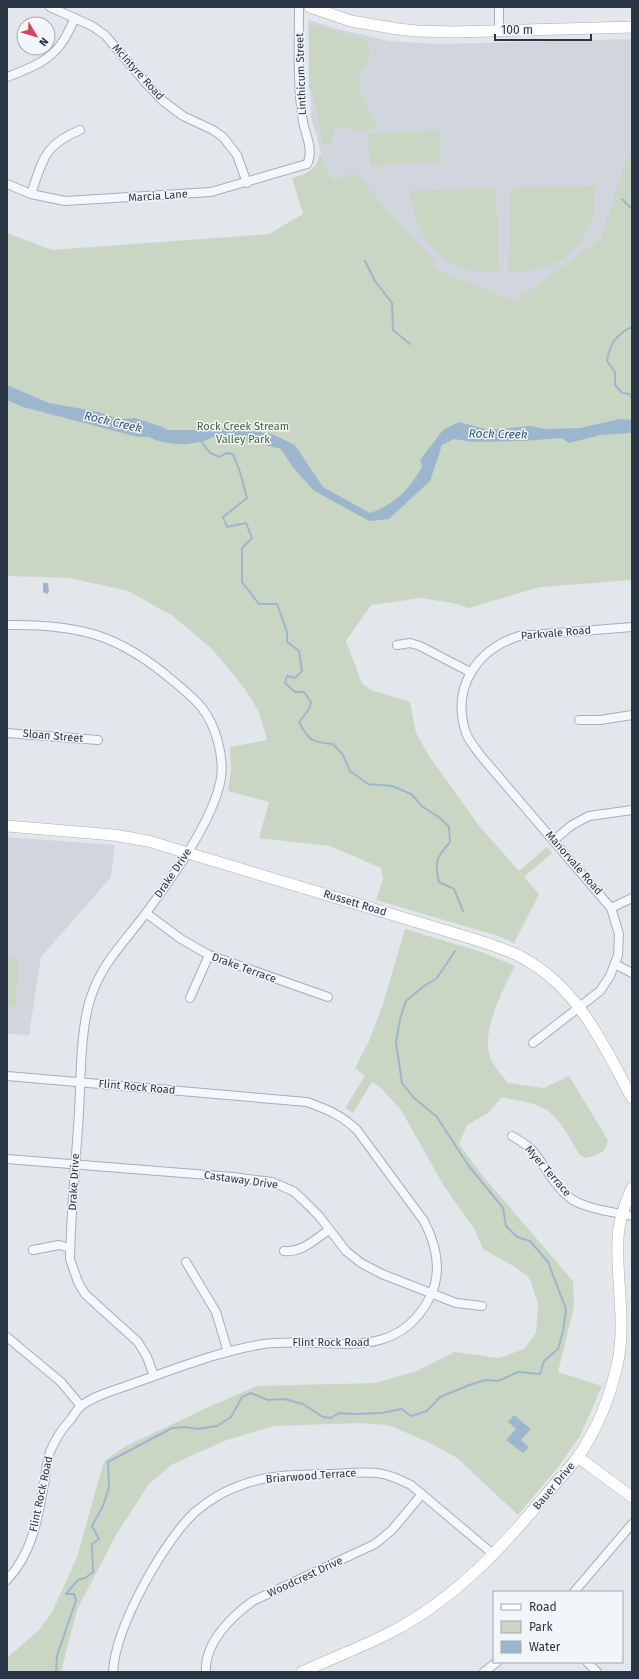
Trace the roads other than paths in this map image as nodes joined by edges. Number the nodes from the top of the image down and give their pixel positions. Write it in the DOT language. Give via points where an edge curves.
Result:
graph roads {
  1 [pos="50,7"];
  2 [pos="299,7"];
  3 [pos="310,7"];
  4 [pos="499,7"];
  5 [pos="74,18"];
  6 [pos="632,27"];
  7 [pos="499,30"];
  8 [pos="7,77"];
  9 [pos="80,130"];
  10 [pos="306,164"];
  11 [pos="246,183"];
  12 [pos="7,184"];
  13 [pos="31,194"];
  14 [pos="7,625"];
  15 [pos="632,627"];
  16 [pos="397,645"];
  17 [pos="470,672"];
  18 [pos="632,715"];
  19 [pos="579,720"];
  20 [pos="7,733"];
  21 [pos="98,740"];
  22 [pos="632,810"];
  23 [pos="7,826"];
  24 [pos="554,840"];
  25 [pos="188,852"];
  26 [pos="632,898"];
  27 [pos="611,908"];
  28 [pos="146,913"];
  29 [pos="209,955"];
  30 [pos="615,964"];
  31 [pos="632,973"];
  32 [pos="328,997"];
  33 [pos="190,998"];
  34 [pos="579,1006"];
  35 [pos="533,1043"];
  36 [pos="7,1076"];
  37 [pos="80,1082"];
  38 [pos="632,1098"];
  39 [pos="512,1136"];
  40 [pos="7,1159"];
  41 [pos="76,1164"];
  42 [pos="632,1188"];
  43 [pos="627,1215"];
  44 [pos="328,1230"];
  45 [pos="70,1248"];
  46 [pos="33,1250"];
  47 [pos="284,1250"];
  48 [pos="186,1262"];
  49 [pos="432,1294"];
  50 [pos="482,1306"];
  51 [pos="7,1337"];
  52 [pos="228,1352"];
  53 [pos="154,1376"];
  54 [pos="81,1406"];
  55 [pos="578,1457"];
  56 [pos="422,1494"];
  57 [pos="632,1497"];
  58 [pos="632,1524"];
  59 [pos="493,1554"];
  60 [pos="7,1580"];
  61 [pos="575,1591"];
  62 [pos="497,1663"];
  63 [pos="588,1663"];
  64 [pos="113,1672"];
  65 [pos="206,1672"];
  66 [pos="302,1672"];
  67 [pos="484,1672"];
  68 [pos="597,1672"];
  1 -- 5 [label="street, McIntyre Road"];
  2 -- 10 [label="street, Linthicum Street" via="300,93 310,152"];
  3 -- 7 [label="street" via="351,21 398,29 454,32"];
  4 -- 7 [label="street"];
  5 -- 8 [label="street" via="63,42 52,55"];
  5 -- 11 [label="street, McIntyre Road" via="105,35 163,101 183,116 223,137 237,155"];
  6 -- 7 [label="street"];
  9 -- 13 [label="street" via="63,137 48,150"];
  10 -- 11 [label="street, Marcia Lane"];
  11 -- 13 [label="street, Marcia Lane" via="211,192 88,200 65,201"];
  12 -- 13 [label="street, Marcia Lane"];
  14 -- 25 [label="street, Drake Drive" via="39,624 100,635 139,654 186,692 203,710 217,736 221,776 217,796"];
  15 -- 17 [label="street, Parkvale Road" via="518,636 492,647"];
  16 -- 17 [label="street" via="410,643 420,646"];
  17 -- 24 [label="street, Manorvale Road" via="464,688 463,701 467,735 481,756"];
  18 -- 19 [label="street"];
  20 -- 21 [label="street, Sloan Street"];
  22 -- 24 [label="street" via="589,816 572,825"];
  23 -- 25 [label="street, Russett Road" via="114,835"];
  24 -- 27 [label="street, Manorvale Road"];
  25 -- 28 [label="street, Drake Drive"];
  25 -- 34 [label="street, Russett Road" via="494,945 522,957 544,971 564,988"];
  26 -- 27 [label="street"];
  27 -- 30 [label="street, Manorvale Road" via="619,934"];
  28 -- 29 [label="street, Drake Terrace" via="181,939"];
  28 -- 37 [label="street, Drake Drive" via="107,962 95,985 86,1019"];
  29 -- 32 [label="street, Drake Terrace"];
  29 -- 33 [label="street"];
  30 -- 31 [label="street"];
  30 -- 34 [label="street, Manorvale Road" via="600,991"];
  34 -- 35 [label="street, Manorvale Road"];
  34 -- 38 [label="street, Russett Road"];
  36 -- 37 [label="street, Flint Rock Road"];
  37 -- 41 [label="street, Drake Drive"];
  37 -- 49 [label="street, Flint Rock Road" via="307,1102 334,1112 357,1130 432,1236 437,1253 436,1281"];
  39 -- 43 [label="street, Myer Terrace" via="532,1150 571,1199 584,1205"];
  40 -- 41 [label="street, Castaway Drive"];
  41 -- 44 [label="street, Castaway Drive" via="272,1182 293,1191 320,1216"];
  41 -- 45 [label="street, Drake Drive"];
  42 -- 43 [label="street, Bauer Drive"];
  43 -- 55 [label="street, Bauer Drive" via="618,1239 622,1316 618,1360 611,1389 602,1411"];
  44 -- 47 [label="street" via="300,1250"];
  44 -- 49 [label="street, Castaway Drive" via="360,1263"];
  45 -- 46 [label="street" via="59,1245"];
  45 -- 53 [label="street, Drake Drive" via="70,1259 85,1294 138,1342"];
  48 -- 52 [label="street" via="216,1312"];
  49 -- 50 [label="street, Castaway Drive" via="456,1303"];
  49 -- 52 [label="street, Flint Rock Road" via="422,1312 409,1326 379,1341 363,1344 277,1342"];
  51 -- 54 [label="street" via="61,1382"];
  52 -- 53 [label="street, Flint Rock Road"];
  53 -- 54 [label="street, Flint Rock Road" via="102,1395"];
  54 -- 60 [label="street, Flint Rock Road" via="59,1433 50,1453 38,1520 28,1548"];
  55 -- 57 [label="street"];
  55 -- 59 [label="street, Bauer Drive"];
  56 -- 59 [label="street, Briarwood Terrace"];
  56 -- 64 [label="street, Briarwood Terrace" via="399,1479 377,1473 284,1476 256,1480 214,1498 175,1534 137,1595 120,1641"];
  56 -- 65 [label="street, Woodcrest Drive" via="392,1530 375,1544 253,1601 236,1613 217,1636 208,1656"];
  58 -- 61 [label="street"];
  59 -- 66 [label="street, Bauer Drive" via="478,1570 440,1601 395,1630"];
  62 -- 67 [label="street"];
  63 -- 68 [label="street"];
}
